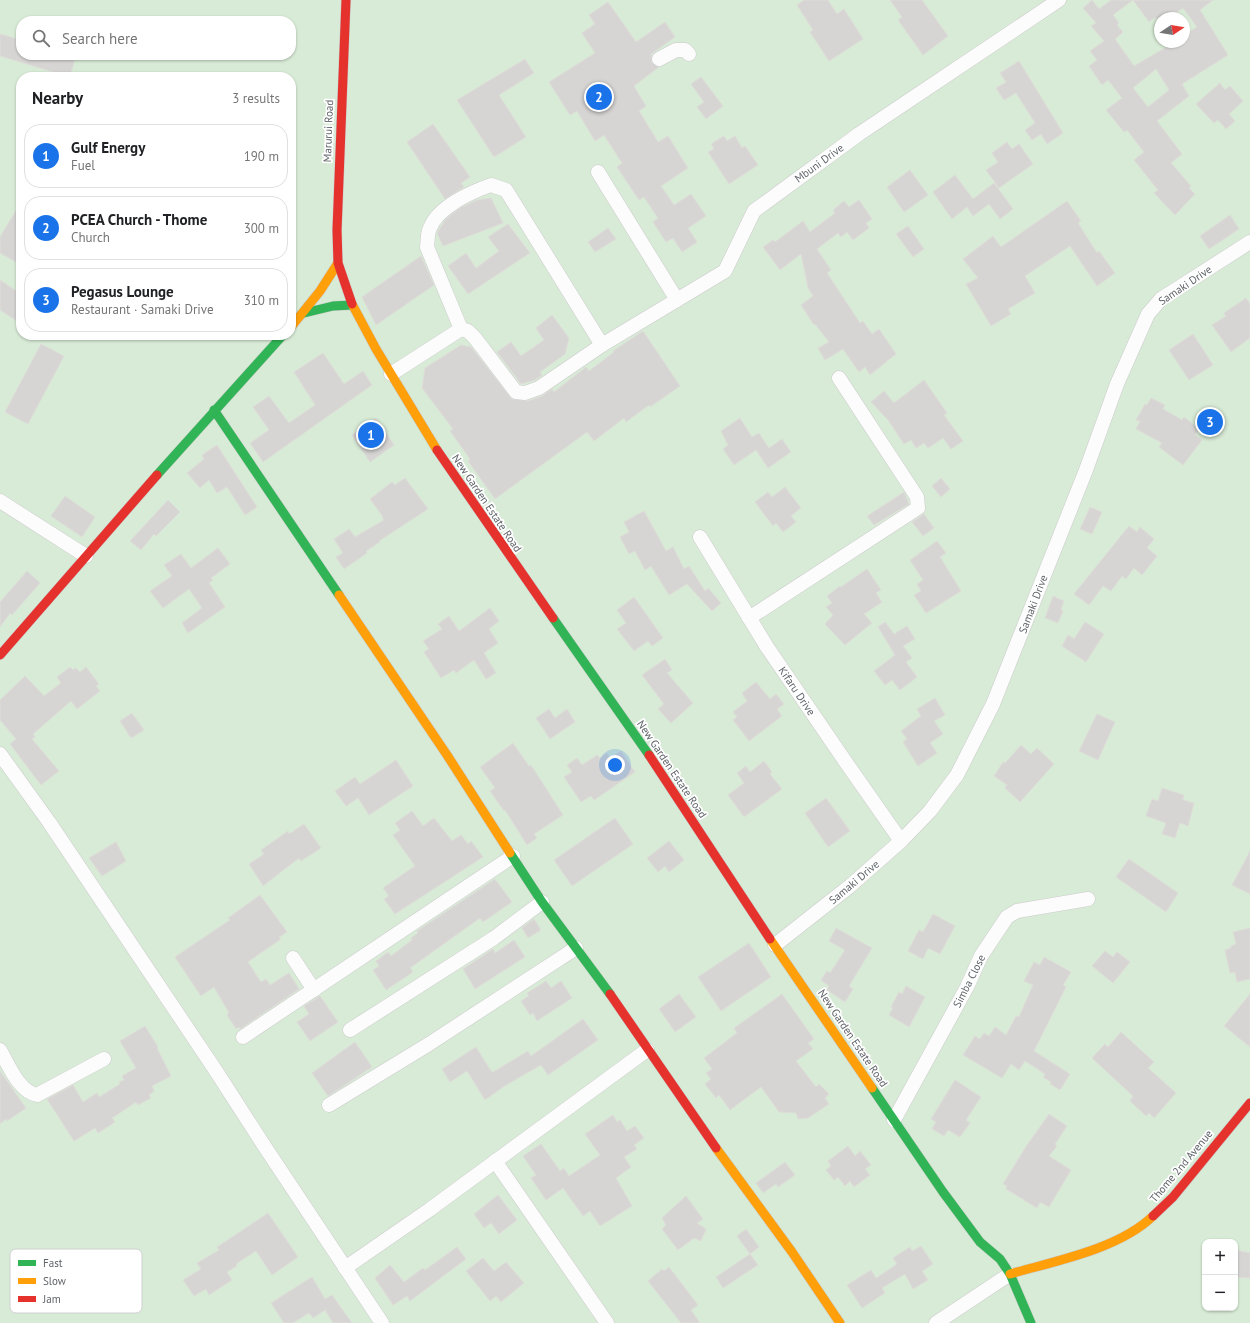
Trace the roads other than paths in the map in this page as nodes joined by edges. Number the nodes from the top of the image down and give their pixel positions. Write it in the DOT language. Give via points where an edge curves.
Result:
graph roads {
  1 [pos="346,0"];
  2 [pos="1059,0"];
  3 [pos="689,54"];
  4 [pos="659,60"];
  5 [pos="598,172"];
  6 [pos="1250,242"];
  7 [pos="338,263"];
  8 [pos="676,300"];
  9 [pos="352,305"];
  10 [pos="304,313"];
  11 [pos="296,322"];
  12 [pos="461,329"];
  13 [pos="278,340"];
  14 [pos="602,345"];
  15 [pos="391,374"];
  16 [pos="839,378"];
  17 [pos="214,410"];
  18 [pos="0,501"];
  19 [pos="700,537"];
  20 [pos="86,556"];
  21 [pos="749,618"];
  22 [pos="0,655"];
  23 [pos="0,754"];
  24 [pos="901,841"];
  25 [pos="513,856"];
  26 [pos="1088,899"];
  27 [pos="542,902"];
  28 [pos="775,945"];
  29 [pos="576,948"];
  30 [pos="293,958"];
  31 [pos="314,990"];
  32 [pos="350,1030"];
  33 [pos="243,1037"];
  34 [pos="0,1050"];
  35 [pos="648,1050"];
  36 [pos="104,1059"];
  37 [pos="1250,1103"];
  38 [pos="329,1105"];
  39 [pos="894,1120"];
  40 [pos="495,1162"];
  41 [pos="346,1268"];
  42 [pos="1010,1274"];
  43 [pos="382,1323"];
  44 [pos="607,1323"];
  45 [pos="840,1323"];
  46 [pos="936,1323"];
  47 [pos="1031,1323"];
  1 -- 7 [label="street, Marurui Road" via="337,207"];
  2 -- 8 [label="street, Mbuni Drive" via="859,134 754,211 725,271"];
  3 -- 4 [label="street" via="685,50 676,50"];
  5 -- 8 [label="street"];
  6 -- 24 [label="street, Samaki Drive" via="1161,299 1148,314 1116,384 1086,470 993,704 957,774 930,811"];
  7 -- 9 [label="street, New Garden Estate Road"];
  7 -- 10 [label="street"];
  8 -- 14 [label="street, Mbuni Drive"];
  9 -- 10 [label="street" via="333,306"];
  9 -- 15 [label="street, New Garden Estate Road"];
  10 -- 11 [label="street"];
  12 -- 14 [label="street, Mbuni Drive" via="475,338 516,392 525,393 539,388"];
  12 -- 14 [label="street" via="427,247 428,232 434,222 457,200 491,185 506,190"];
  12 -- 15 [label="street"];
  13 -- 17 [label="street"];
  15 -- 28 [label="street, New Garden Estate Road" via="447,466 670,785"];
  16 -- 21 [label="street" via="917,496 918,508"];
  17 -- 20 [label="street"];
  17 -- 25 [label="street" via="448,755"];
  18 -- 20 [label="street"];
  19 -- 21 [label="street, Kifaru Drive"];
  20 -- 22 [label="street"];
  21 -- 24 [label="street, Kifaru Drive"];
  23 -- 41 [label="street" via="49,822"];
  24 -- 28 [label="street, Samaki Drive" via="845,890"];
  25 -- 27 [label="street"];
  25 -- 31 [label="street"];
  26 -- 39 [label="street, Simba Close" via="1017,911 1006,917 982,956"];
  27 -- 29 [label="street"];
  27 -- 32 [label="street" via="494,938"];
  28 -- 39 [label="street, New Garden Estate Road"];
  29 -- 35 [label="street"];
  29 -- 38 [label="street" via="429,1044"];
  30 -- 31 [label="street"];
  31 -- 33 [label="street"];
  34 -- 36 [label="street" via="19,1082 37,1096"];
  35 -- 40 [label="street"];
  35 -- 45 [label="street"];
  37 -- 42 [label="street, Thome 2nd Avenue" via="1173,1197 1142,1227 1094,1250"];
  39 -- 42 [label="street, New Garden Estate Road" via="980,1242 1000,1259"];
  40 -- 41 [label="street"];
  40 -- 44 [label="street"];
  41 -- 43 [label="street"];
  42 -- 46 [label="street"];
  42 -- 47 [label="street, New Garden Estate Road"];
}
